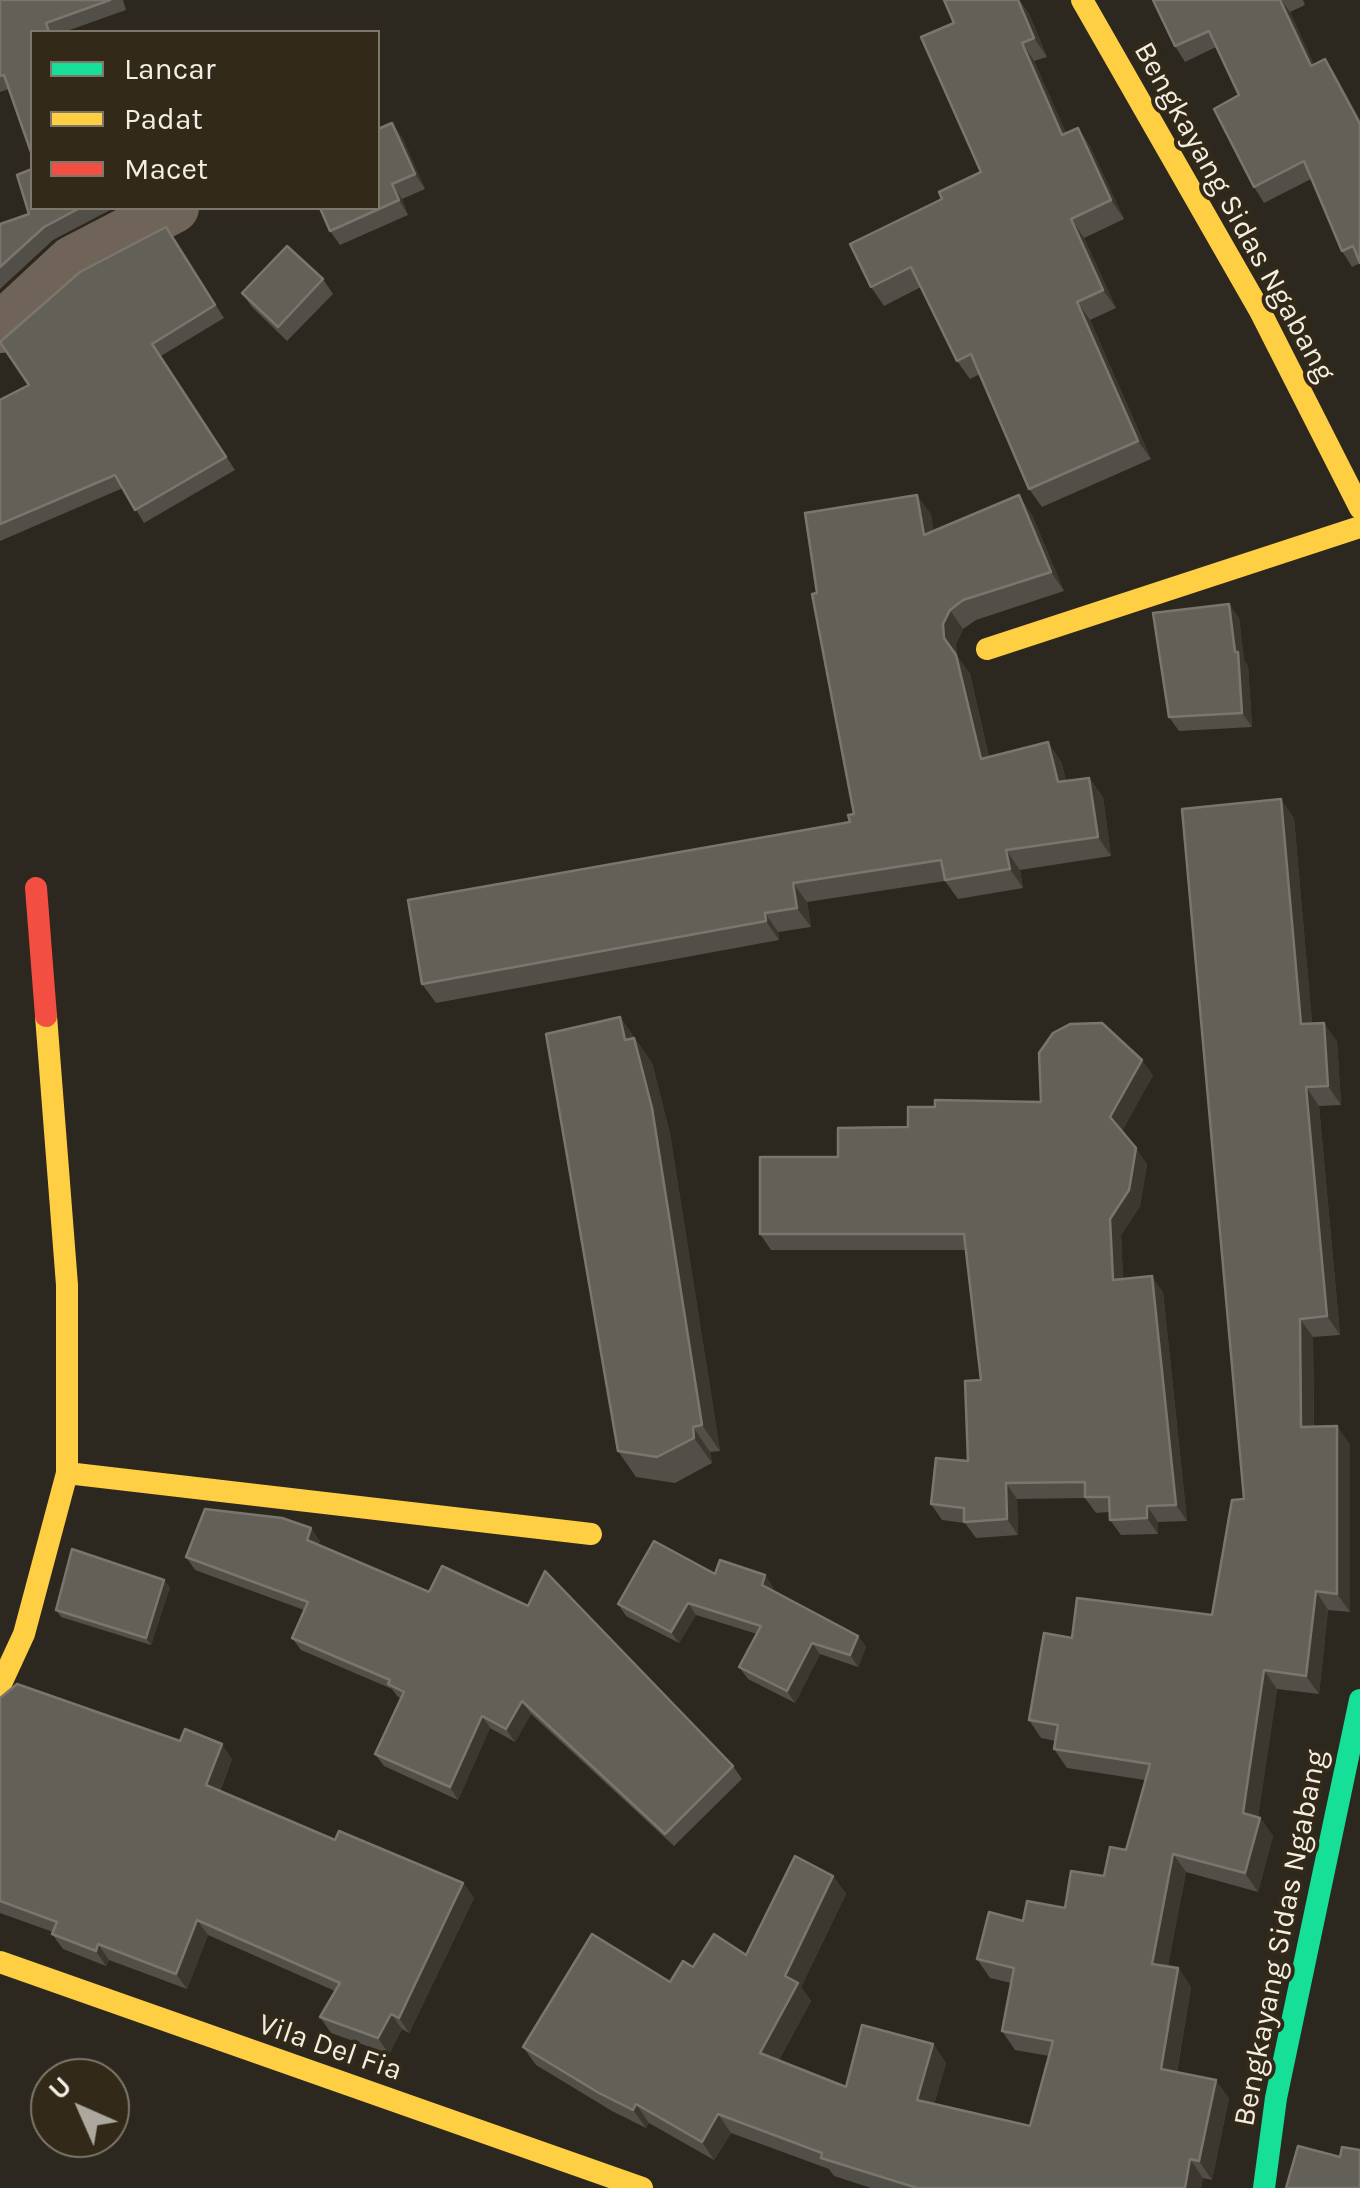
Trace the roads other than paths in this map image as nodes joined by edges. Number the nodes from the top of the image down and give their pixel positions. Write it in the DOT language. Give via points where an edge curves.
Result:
graph roads {
  1 [pos="1082,0"];
  2 [pos="170,210"];
  3 [pos="0,328"];
  4 [pos="1360,508"];
  5 [pos="1360,527"];
  6 [pos="987,649"];
  7 [pos="36,888"];
  8 [pos="67,1473"];
  9 [pos="591,1534"];
  10 [pos="0,1686"];
  11 [pos="1360,1700"];
  12 [pos="0,1962"];
  13 [pos="642,2188"];
  14 [pos="1264,2188"];
  1 -- 4 [label="main road, Bengkayang Sidas Ngabang" via="1260,310"];
  2 -- 3 [label="street" via="72,261"];
  5 -- 6 [label="main road"];
  7 -- 8 [label="main road" via="67,1285"];
  8 -- 9 [label="main road"];
  8 -- 10 [label="main road" via="24,1634"];
  11 -- 14 [label="main road, Bengkayang Sidas Ngabang" via="1276,2098"];
  12 -- 13 [label="main road, Vila Del Fia"];
}
